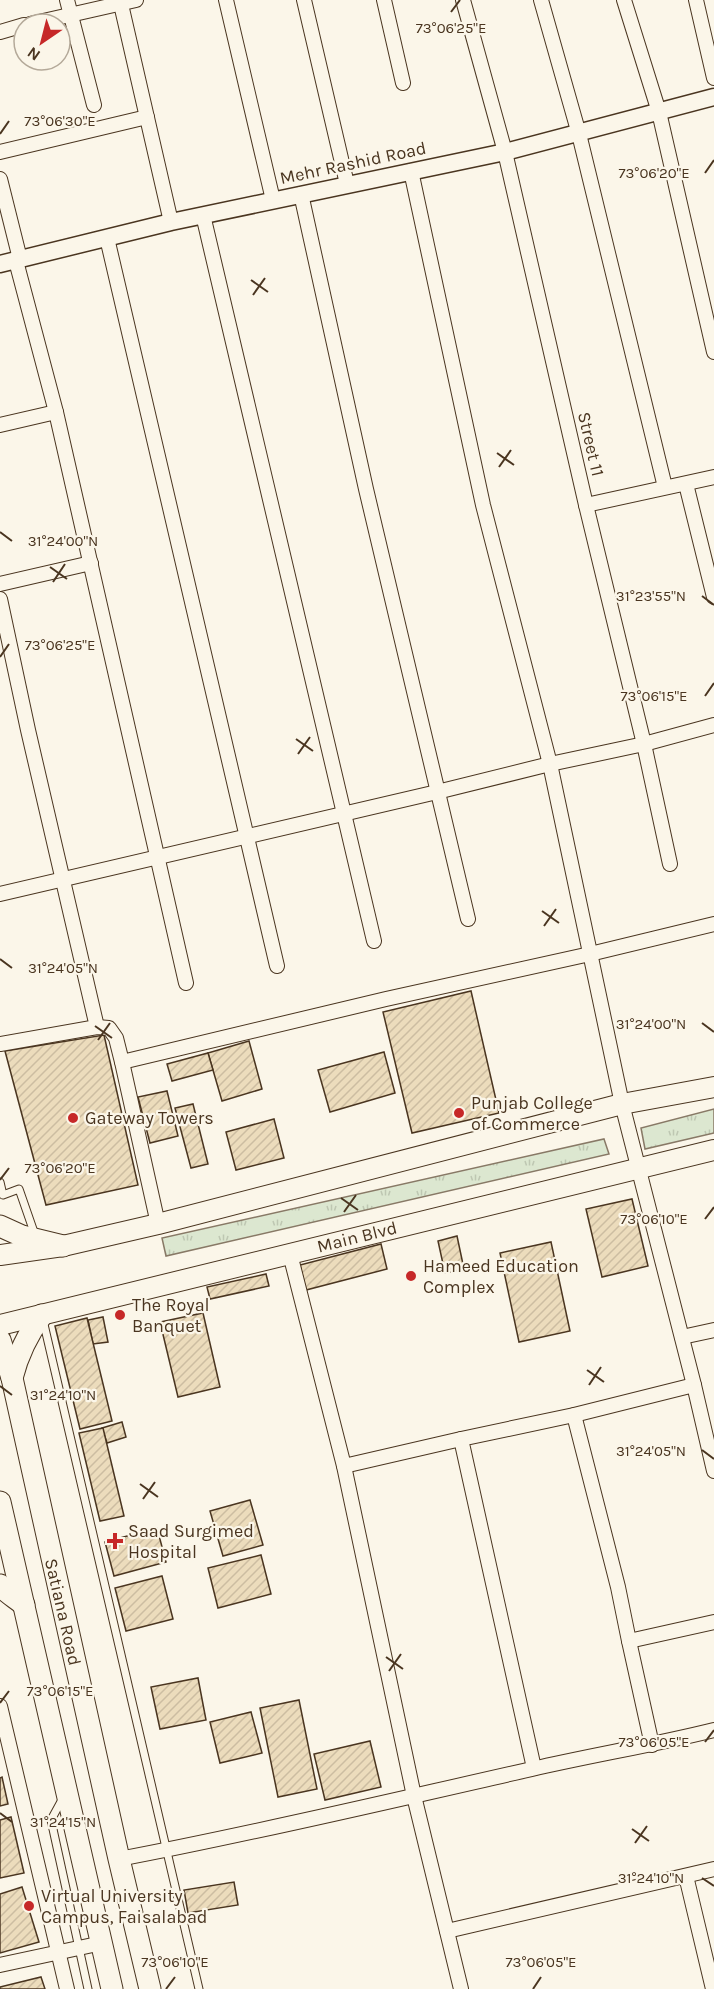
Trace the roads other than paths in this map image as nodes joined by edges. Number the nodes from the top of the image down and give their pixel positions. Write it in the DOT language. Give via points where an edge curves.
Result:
graph roads {
  1 [pos="136,0"];
  2 [pos="226,0"];
  3 [pos="304,0"];
  4 [pos="384,0"];
  5 [pos="463,0"];
  6 [pos="541,0"];
  7 [pos="624,0"];
  8 [pos="696,0"];
  9 [pos="120,2"];
  10 [pos="69,7"];
  11 [pos="714,78"];
  12 [pos="403,83"];
  13 [pos="714,97"];
  14 [pos="94,105"];
  15 [pos="659,112"];
  16 [pos="147,117"];
  17 [pos="579,134"];
  18 [pos="0,152"];
  19 [pos="505,152"];
  20 [pos="411,171"];
  21 [pos="0,179"];
  22 [pos="347,184"];
  23 [pos="301,194"];
  24 [pos="273,200"];
  25 [pos="203,215"];
  26 [pos="171,222"];
  27 [pos="107,238"];
  28 [pos="12,261"];
  29 [pos="714,352"];
  30 [pos="56,412"];
  31 [pos="0,425"];
  32 [pos="714,477"];
  33 [pos="686,484"];
  34 [pos="665,487"];
  35 [pos="586,505"];
  36 [pos="91,563"];
  37 [pos="0,584"];
  38 [pos="714,597"];
  39 [pos="0,599"];
  40 [pos="714,726"];
  41 [pos="644,744"];
  42 [pos="550,764"];
  43 [pos="437,792"];
  44 [pos="344,814"];
  45 [pos="248,836"];
  46 [pos="157,856"];
  47 [pos="670,864"];
  48 [pos="61,878"];
  49 [pos="0,894"];
  50 [pos="468,919"];
  51 [pos="714,924"];
  52 [pos="374,941"];
  53 [pos="590,954"];
  54 [pos="277,966"];
  55 [pos="186,983"];
  56 [pos="97,1027"];
  57 [pos="1,1041"];
  58 [pos="122,1062"];
  59 [pos="714,1087"];
  60 [pos="622,1104"];
  61 [pos="714,1150"];
  62 [pos="639,1167"];
  63 [pos="0,1182"];
  64 [pos="158,1224"];
  65 [pos="0,1226"];
  66 [pos="37,1240"];
  67 [pos="63,1246"];
  68 [pos="290,1254"];
  69 [pos="0,1255"];
  70 [pos="42,1315"];
  71 [pos="0,1325"];
  72 [pos="714,1330"];
  73 [pos="682,1337"];
  74 [pos="0,1340"];
  75 [pos="12,1378"];
  76 [pos="693,1385"];
  77 [pos="574,1415"];
  78 [pos="460,1439"];
  79 [pos="344,1466"];
  80 [pos="714,1471"];
  81 [pos="0,1502"];
  82 [pos="0,1585"];
  83 [pos="24,1605"];
  84 [pos="714,1622"];
  85 [pos="628,1641"];
  86 [pos="0,1706"];
  87 [pos="714,1730"];
  88 [pos="651,1745"];
  89 [pos="534,1768"];
  90 [pos="67,1791"];
  91 [pos="414,1796"];
  92 [pos="166,1850"];
  93 [pos="118,1859"];
  94 [pos="714,1869"];
  95 [pos="686,1876"];
  96 [pos="447,1931"];
  97 [pos="102,1943"];
  98 [pos="79,1948"];
  99 [pos="59,1952"];
  100 [pos="0,1965"];
  101 [pos="67,1989"];
  102 [pos="88,1989"];
  103 [pos="112,1989"];
  104 [pos="150,1989"];
  105 [pos="199,1989"];
  106 [pos="461,1989"];
  107 [pos="713,1989"];
  1 -- 9 [label="street"];
  2 -- 24 [label="street"];
  3 -- 22 [label="street"];
  4 -- 12 [label="street"];
  5 -- 19 [label="street, Street 11"];
  6 -- 17 [label="street"];
  7 -- 15 [label="street"];
  8 -- 11 [label="street"];
  9 -- 10 [label="street"];
  9 -- 16 [label="street"];
  10 -- 14 [label="street"];
  13 -- 15 [label="street, Mehr Rashid Road"];
  15 -- 17 [label="street, Mehr Rashid Road"];
  15 -- 29 [label="street"];
  16 -- 18 [label="street"];
  16 -- 26 [label="street"];
  17 -- 19 [label="street, Mehr Rashid Road"];
  17 -- 34 [label="street"];
  19 -- 20 [label="street, Mehr Rashid Road"];
  19 -- 35 [label="street, Street 11"];
  20 -- 22 [label="street, Mehr Rashid Road"];
  20 -- 42 [label="street" via="483,505"];
  21 -- 28 [label="street"];
  22 -- 23 [label="street, Mehr Rashid Road"];
  23 -- 24 [label="street, Mehr Rashid Road"];
  23 -- 43 [label="street"];
  24 -- 25 [label="street, Mehr Rashid Road"];
  25 -- 26 [label="street, Mehr Rashid Road"];
  25 -- 44 [label="street"];
  26 -- 27 [label="street, Mehr Rashid Road"];
  27 -- 28 [label="street, Mehr Rashid Road"];
  27 -- 45 [label="street"];
  28 -- 30 [label="street"];
  30 -- 31 [label="street"];
  30 -- 36 [label="street"];
  32 -- 33 [label="street"];
  33 -- 34 [label="street"];
  33 -- 38 [label="street"];
  34 -- 35 [label="street"];
  35 -- 41 [label="street, Street 11"];
  36 -- 37 [label="street"];
  36 -- 46 [label="street"];
  39 -- 48 [label="street"];
  40 -- 41 [label="street"];
  41 -- 42 [label="street"];
  41 -- 47 [label="street, Street 11"];
  42 -- 43 [label="street"];
  42 -- 53 [label="street"];
  43 -- 44 [label="street"];
  43 -- 50 [label="street"];
  44 -- 45 [label="street"];
  44 -- 52 [label="street"];
  45 -- 46 [label="street"];
  45 -- 54 [label="street"];
  46 -- 48 [label="street"];
  46 -- 55 [label="street"];
  48 -- 49 [label="street"];
  48 -- 56 [label="street"];
  51 -- 53 [label="street"];
  53 -- 58 [label="street"];
  53 -- 60 [label="street"];
  56 -- 57 [label="street"];
  56 -- 58 [label="street" via="109,1028"];
  58 -- 64 [label="street"];
  59 -- 60 [label="main road"];
  60 -- 62 [label="street"];
  60 -- 64 [label="main road"];
  61 -- 62 [label="main road, Main Blvd"];
  62 -- 68 [label="main road, Main Blvd"];
  62 -- 73 [label="street"];
  63 -- 66 [label="lane" via="3,1195 19,1189"];
  64 -- 67 [label="main road"];
  65 -- 66 [label="main road"];
  66 -- 67 [label="main road"];
  67 -- 69 [label="main road"];
  68 -- 70 [label="main road, Main Blvd"];
  68 -- 79 [label="street"];
  70 -- 71 [label="main road, Main Blvd"];
  70 -- 75 [label="main road" via="26,1337"];
  70 -- 92 [label="lane"];
  72 -- 73 [label="street"];
  73 -- 76 [label="street"];
  74 -- 75 [label="main road, Satiana Road"];
  75 -- 93 [label="main road, Satiana Road"];
  76 -- 77 [label="street"];
  76 -- 80 [label="street"];
  77 -- 78 [label="street"];
  77 -- 85 [label="street"];
  78 -- 79 [label="street"];
  78 -- 89 [label="street"];
  79 -- 91 [label="street"];
  81 -- 83 [label="main road, Satiana Road"];
  82 -- 83 [label="main road"];
  83 -- 90 [label="main road, Satiana Road"];
  84 -- 85 [label="street"];
  85 -- 88 [label="street"];
  86 -- 99 [label="street"];
  87 -- 88 [label="street"];
  88 -- 89 [label="street"];
  89 -- 91 [label="street"];
  90 -- 97 [label="main road, Satiana Road"];
  90 -- 98 [label="lane" via="51,1820"];
  91 -- 92 [label="street"];
  91 -- 96 [label="street"];
  92 -- 93 [label="street"];
  92 -- 105 [label="lane"];
  93 -- 104 [label="main road, Satiana Road"];
  94 -- 95 [label="street"];
  95 -- 96 [label="street"];
  95 -- 107 [label="street"];
  96 -- 106 [label="street"];
  97 -- 98 [label="street"];
  97 -- 103 [label="main road, Satiana Road"];
  98 -- 99 [label="street"];
  98 -- 102 [label="lane"];
  99 -- 100 [label="street"];
  99 -- 101 [label="street"];
}
